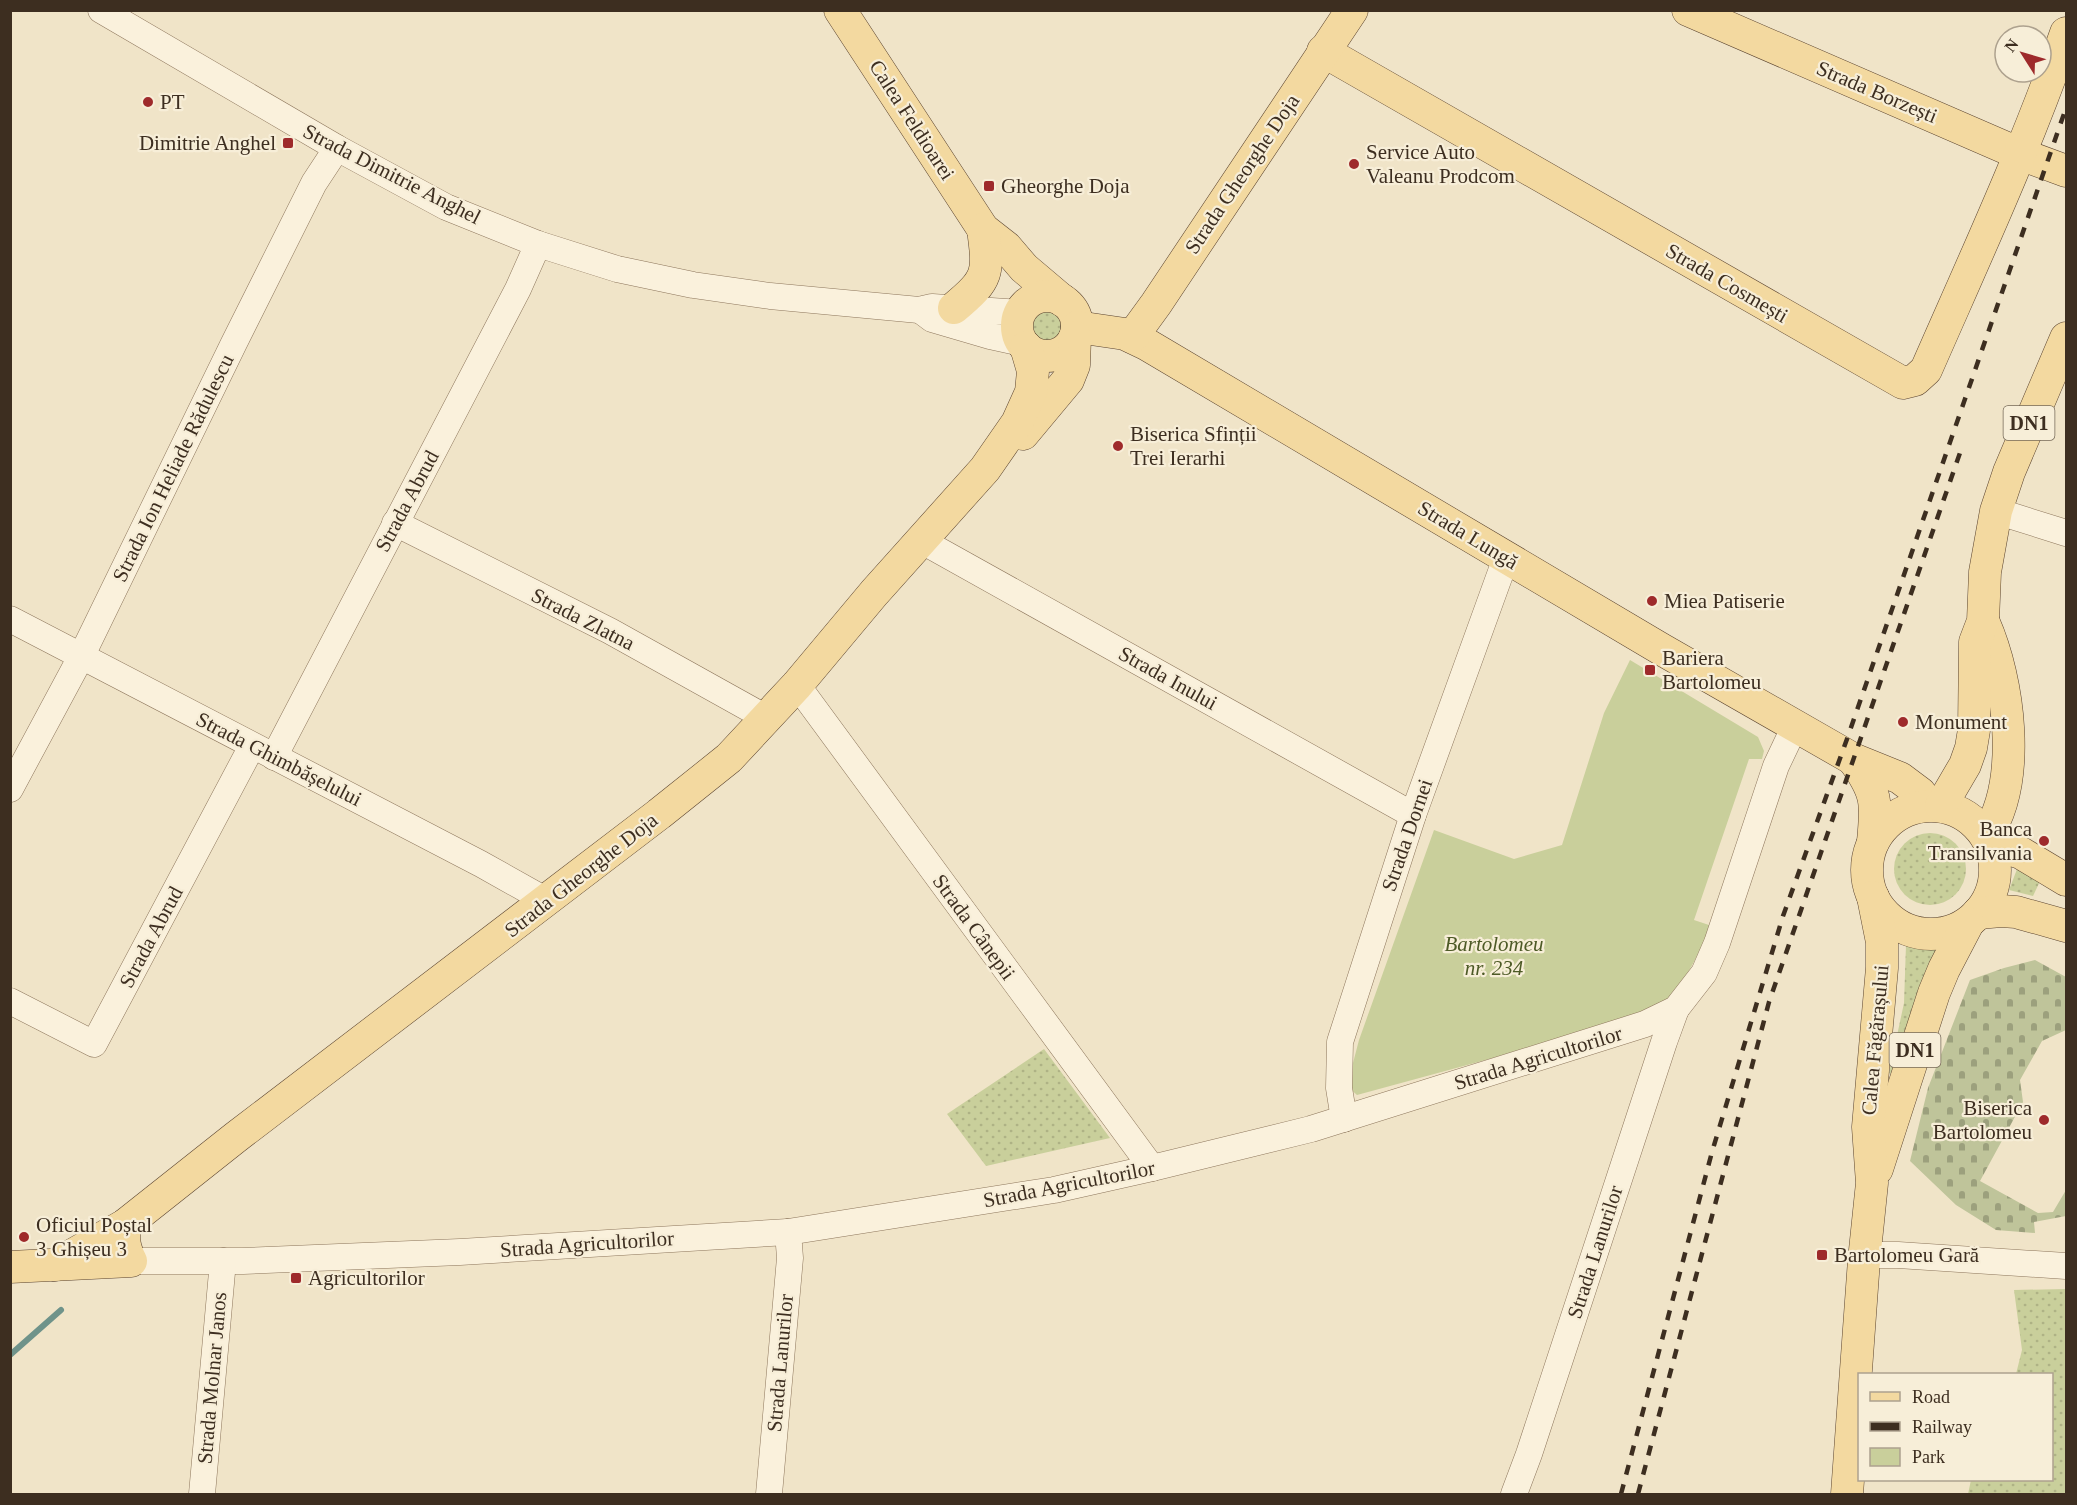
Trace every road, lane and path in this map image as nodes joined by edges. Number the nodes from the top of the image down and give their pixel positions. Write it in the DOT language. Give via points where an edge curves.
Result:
graph roads {
  1 [pos="101,10"];
  2 [pos="840,10"];
  3 [pos="1352,10"];
  4 [pos="1688,10"];
  5 [pos="2067,33"];
  6 [pos="1323,51"];
  7 [pos="338,148"];
  8 [pos="2020,154"];
  9 [pos="2066,171"];
  10 [pos="984,238"];
  11 [pos="538,244"];
  12 [pos="954,308"];
  13 [pos="919,310"];
  14 [pos="1072,321"];
  15 [pos="1022,328"];
  16 [pos="1132,337"];
  17 [pos="2067,338"];
  18 [pos="985,469"];
  19 [pos="1996,511"];
  20 [pos="395,523"];
  21 [pos="2067,533"];
  22 [pos="922,541"];
  23 [pos="1506,558"];
  24 [pos="10,619"];
  25 [pos="1983,621"];
  26 [pos="82,655"];
  27 [pos="797,686"];
  28 [pos="768,718"];
  29 [pos="1795,726"];
  30 [pos="263,751"];
  31 [pos="1853,759"];
  32 [pos="10,789"];
  33 [pos="1934,806"];
  34 [pos="1413,815"];
  35 [pos="1988,839"];
  36 [pos="1873,842"];
  37 [pos="2067,880"];
  38 [pos="1873,897"];
  39 [pos="547,901"];
  40 [pos="1973,918"];
  41 [pos="2067,926"];
  42 [pos="10,1001"];
  43 [pos="1676,1009"];
  44 [pos="1344,1119"];
  45 [pos="1152,1168"];
  46 [pos="1872,1183"];
  47 [pos="125,1225"];
  48 [pos="788,1232"];
  49 [pos="1864,1255"];
  50 [pos="131,1261"];
  51 [pos="223,1261"];
  52 [pos="55,1265"];
  53 [pos="2067,1266"];
  54 [pos="10,1267"];
  55 [pos="202,1494"];
  56 [pos="769,1494"];
  57 [pos="1514,1494"];
  58 [pos="1847,1494"];
  1 -- 7 [label="street, Strada Dimitrie Anghel"];
  2 -- 10 [label="main road, Calea Feldioarei"];
  3 -- 6 [label="main road, Strada Gheorghe Doja"];
  4 -- 8 [label="main road, Strada Borzești"];
  5 -- 8 [label="main road"];
  6 -- 8 [label="main road, Strada Cosmești" via="1903,383 1915,380 1926,370"];
  6 -- 16 [label="main road, Strada Gheorghe Doja"];
  7 -- 11 [label="street, Strada Dimitrie Anghel" via="446,207"];
  7 -- 26 [label="street, Strada Ion Heliade Rădulescu" via="314,183"];
  8 -- 9 [label="main road, Strada Borzești"];
  10 -- 12 [label="main road" via="985,276 975,291"];
  10 -- 14 [label="main road, Calea Feldioarei" via="1006,246"];
  10 -- 15 [label="main road, Calea Feldioarei" via="1013,288"];
  11 -- 13 [label="street, Strada Dimitrie Anghel" via="617,269 693,285"];
  11 -- 20 [label="street, Strada Abrud" via="527,273"];
  12 -- 13 [label="street, Strada Dimitrie Anghel"];
  12 -- 15 [label="street, Strada Dimitrie Anghel"];
  13 -- 15 [label="street, Strada Dimitrie Anghel" via="932,318 990,336"];
  14 -- 15 [label="main road, Strada Lungă" via="1055,297 1040,297 1033,300"];
  14 -- 15 [label="main road" via="1067,349 1053,356 1039,355"];
  14 -- 16 [label="main road, Strada Lungă"];
  14 -- 18 [label="main road, Strada Gheorghe Doja" via="1074,365 1068,380 1012,446"];
  15 -- 18 [label="main road, Strada Gheorghe Doja" via="1033,371 1031,393 1017,423"];
  16 -- 23 [label="main road, Strada Lungă"];
  17 -- 19 [label="main road, DN1"];
  18 -- 22 [label="main road, Strada Gheorghe Doja"];
  19 -- 21 [label="street"];
  19 -- 25 [label="main road, DN1" via="1985,572"];
  20 -- 28 [label="street, Strada Zlatna" via="610,631"];
  20 -- 30 [label="street, Strada Abrud"];
  22 -- 27 [label="main road, Strada Gheorghe Doja"];
  22 -- 34 [label="street, Strada Inului"];
  23 -- 29 [label="main road, Strada Lungă"];
  23 -- 34 [label="street, Strada Dornei"];
  24 -- 26 [label="street, Strada Ghimbășelului"];
  25 -- 33 [label="main road, DN1" via="1975,642 1971,748 1965,765"];
  25 -- 35 [label="main road, DN1" via="2005,695 2009,755 2005,794"];
  26 -- 30 [label="street, Strada Ghimbășelului"];
  26 -- 32 [label="street, Strada Ion Heliade Rădulescu"];
  27 -- 28 [label="main road, Strada Gheorghe Doja"];
  27 -- 45 [label="street, Strada Cânepii"];
  28 -- 39 [label="main road, Strada Gheorghe Doja" via="703,780"];
  29 -- 31 [label="main road, Strada Lungă"];
  29 -- 43 [label="street, Strada Agricultorilor" via="1776,766 1717,943 1704,973"];
  30 -- 39 [label="street, Strada Ghimbășelului"];
  30 -- 42 [label="street, Strada Abrud" via="94,1044"];
  31 -- 33 [label="main road, Strada Lungă" via="1900,778"];
  31 -- 36 [label="main road, Strada Lungă" via="1875,800"];
  33 -- 35 [label="main road" via="1966,815"];
  33 -- 36 [label="main road, DN1" via="1902,812 1890,820"];
  34 -- 44 [label="street, Strada Dornei" via="1340,1042 1339,1088"];
  35 -- 37 [label="main road"];
  35 -- 40 [label="main road, DN1" via="1996,873 1987,901"];
  36 -- 38 [label="main road, DN1" via="1868,860"];
  38 -- 40 [label="main road, DN1" via="1893,921 1922,933 1954,930"];
  38 -- 46 [label="main road, Calea Făgărașului / DN1" via="1882,942 1882,968 1868,1127"];
  39 -- 47 [label="main road, Strada Gheorghe Doja"];
  40 -- 41 [label="main road" via="2001,911 2016,912"];
  40 -- 46 [label="main road, Calea Făgărașului / DN1" via="1944,969 1925,1017"];
  43 -- 44 [label="street, Strada Agricultorilor" via="1645,1024"];
  43 -- 57 [label="street, Strada Lanurilor"];
  44 -- 45 [label="street, Strada Agricultorilor"];
  45 -- 48 [label="street, Strada Agricultorilor" via="1054,1190"];
  46 -- 49 [label="main road, Calea Făgărașului / DN1"];
  47 -- 50 [label="main road" via="123,1240"];
  47 -- 52 [label="main road, Strada Gheorghe Doja"];
  48 -- 51 [label="street, Strada Agricultorilor" via="472,1252"];
  48 -- 56 [label="street, Strada Lanurilor"];
  49 -- 53 [label="street"];
  49 -- 58 [label="main road, Calea Făgărașului / DN1"];
  50 -- 51 [label="street, Strada Agricultorilor"];
  50 -- 52 [label="main road"];
  51 -- 55 [label="street, Strada Molnar Janos"];
  52 -- 54 [label="main road"];
}
